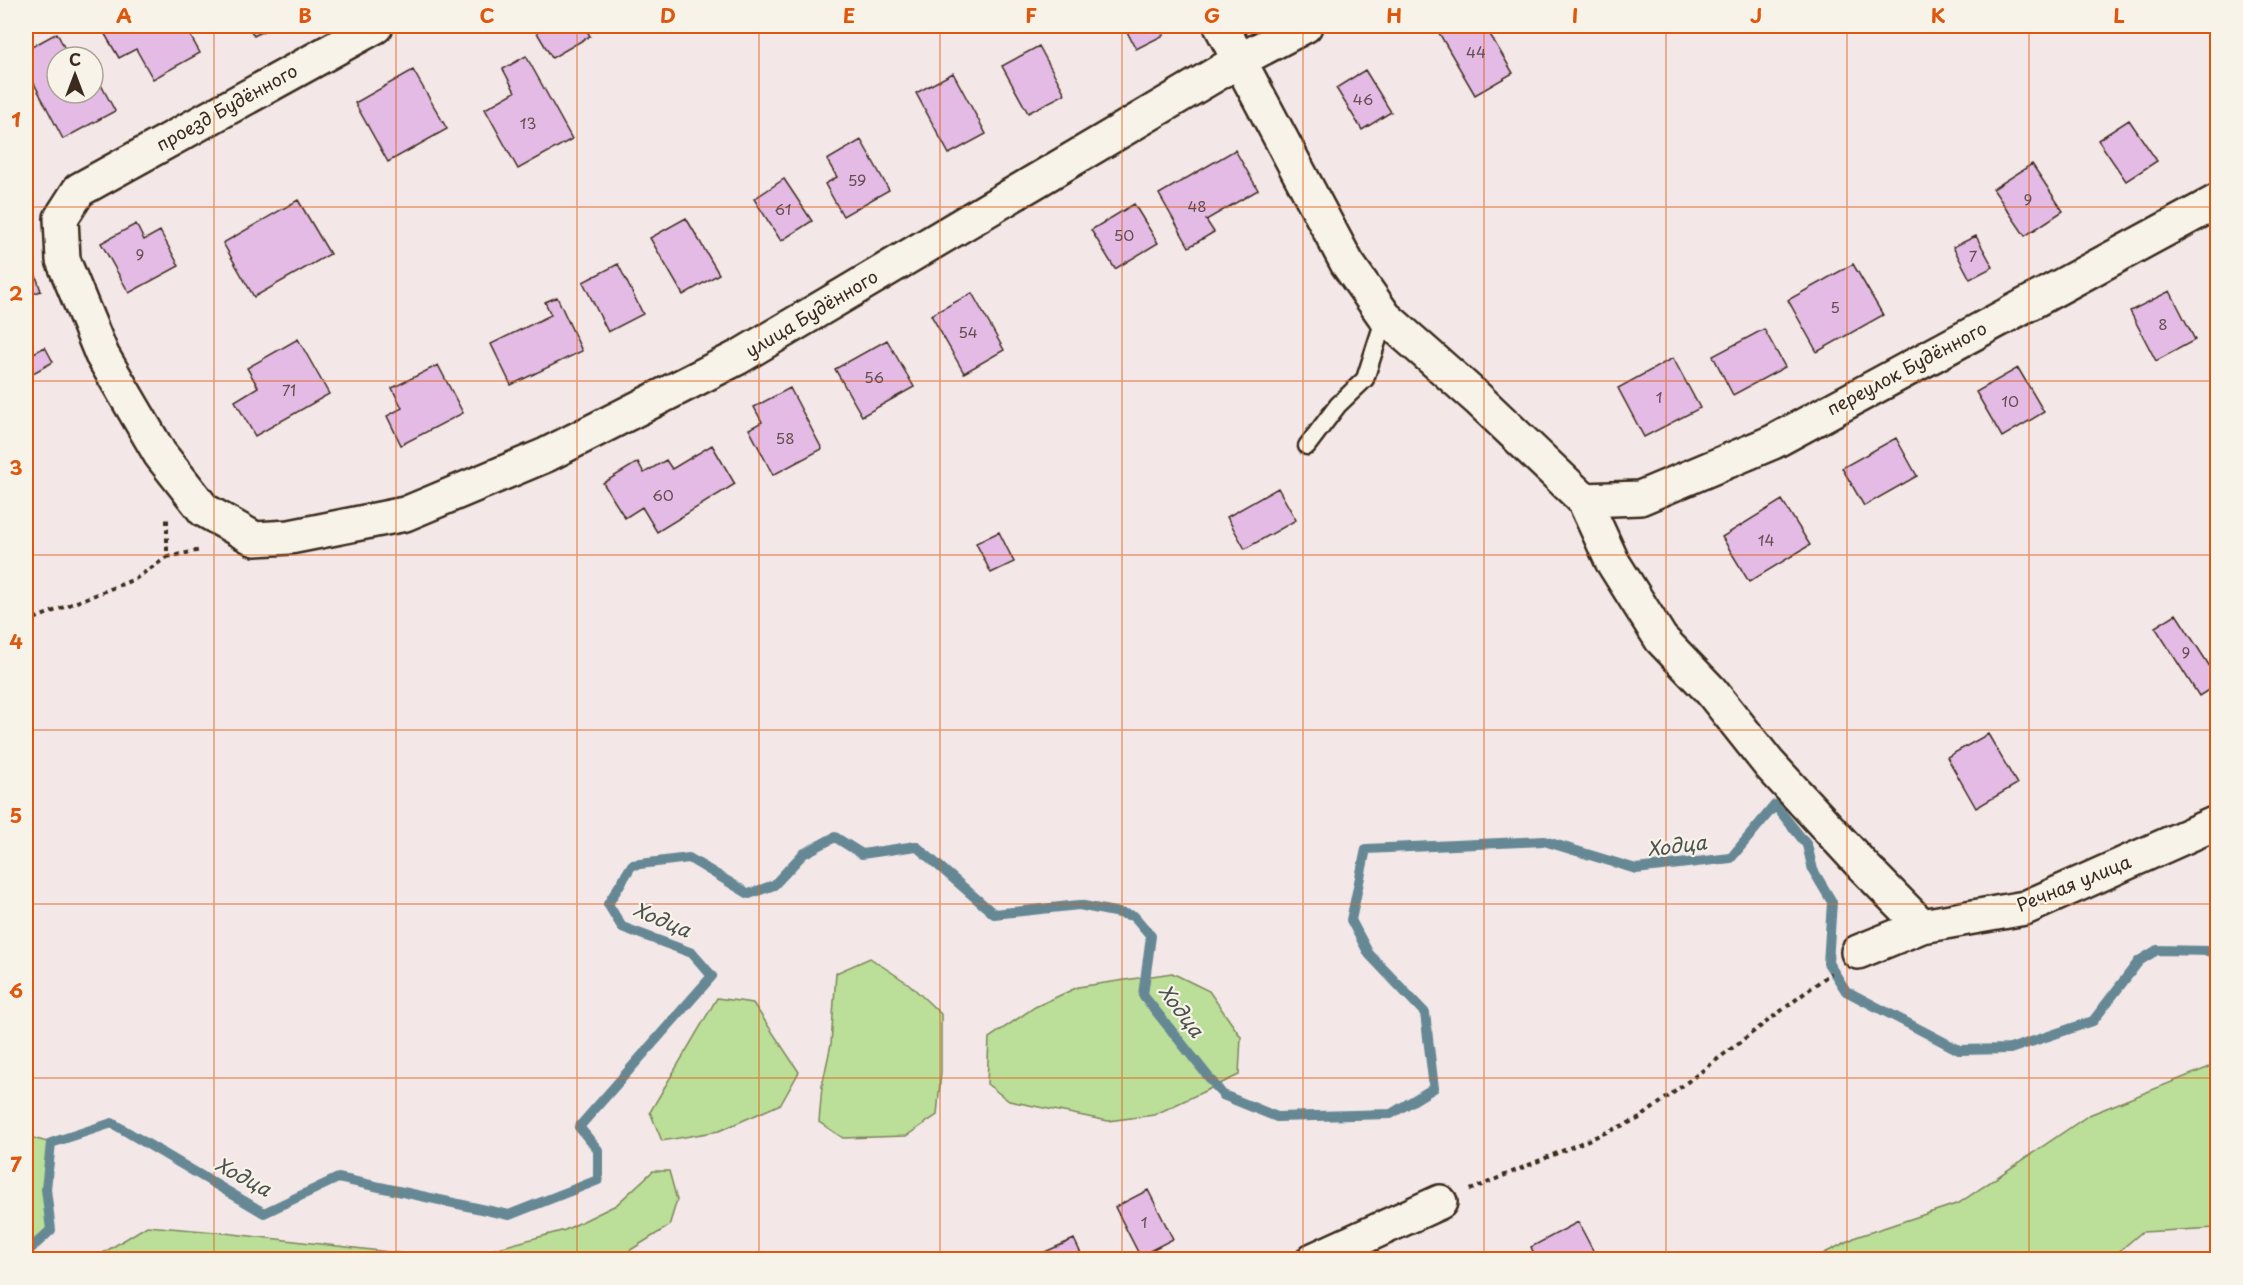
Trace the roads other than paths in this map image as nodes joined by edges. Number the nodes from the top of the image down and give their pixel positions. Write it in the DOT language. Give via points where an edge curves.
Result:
graph roads {
  1 [pos="376,26"];
  2 [pos="1221,26"];
  3 [pos="1305,26"];
  4 [pos="1240,60"];
  5 [pos="79,190"];
  6 [pos="2217,201"];
  7 [pos="1385,316"];
  8 [pos="1307,446"];
  9 [pos="1584,500"];
  10 [pos="2217,822"];
  11 [pos="1922,926"];
  12 [pos="1858,952"];
  13 [pos="1440,1202"];
  14 [pos="1332,1256"];
  1 -- 5 [label="street, проезд Будённого"];
  2 -- 4 [label="street"];
  3 -- 4 [label="street, улица Будённого"];
  4 -- 5 [label="street, улица Будённого" via="739,357 546,455 405,514 290,537 255,539 204,510 160,454 102,355 63,260 61,218"];
  4 -- 7 [label="street" via="1347,262"];
  6 -- 9 [label="street, переулок Будённого" via="1773,442 1640,498"];
  7 -- 8 [label="lane" via="1365,379 1338,405"];
  7 -- 9 [label="street"];
  9 -- 11 [label="street" via="1612,561 1661,639 1711,691 1769,764"];
  10 -- 11 [label="street, Речная улица" via="2025,908"];
  11 -- 12 [label="street, Речная улица"];
  13 -- 14 [label="street"];
}
